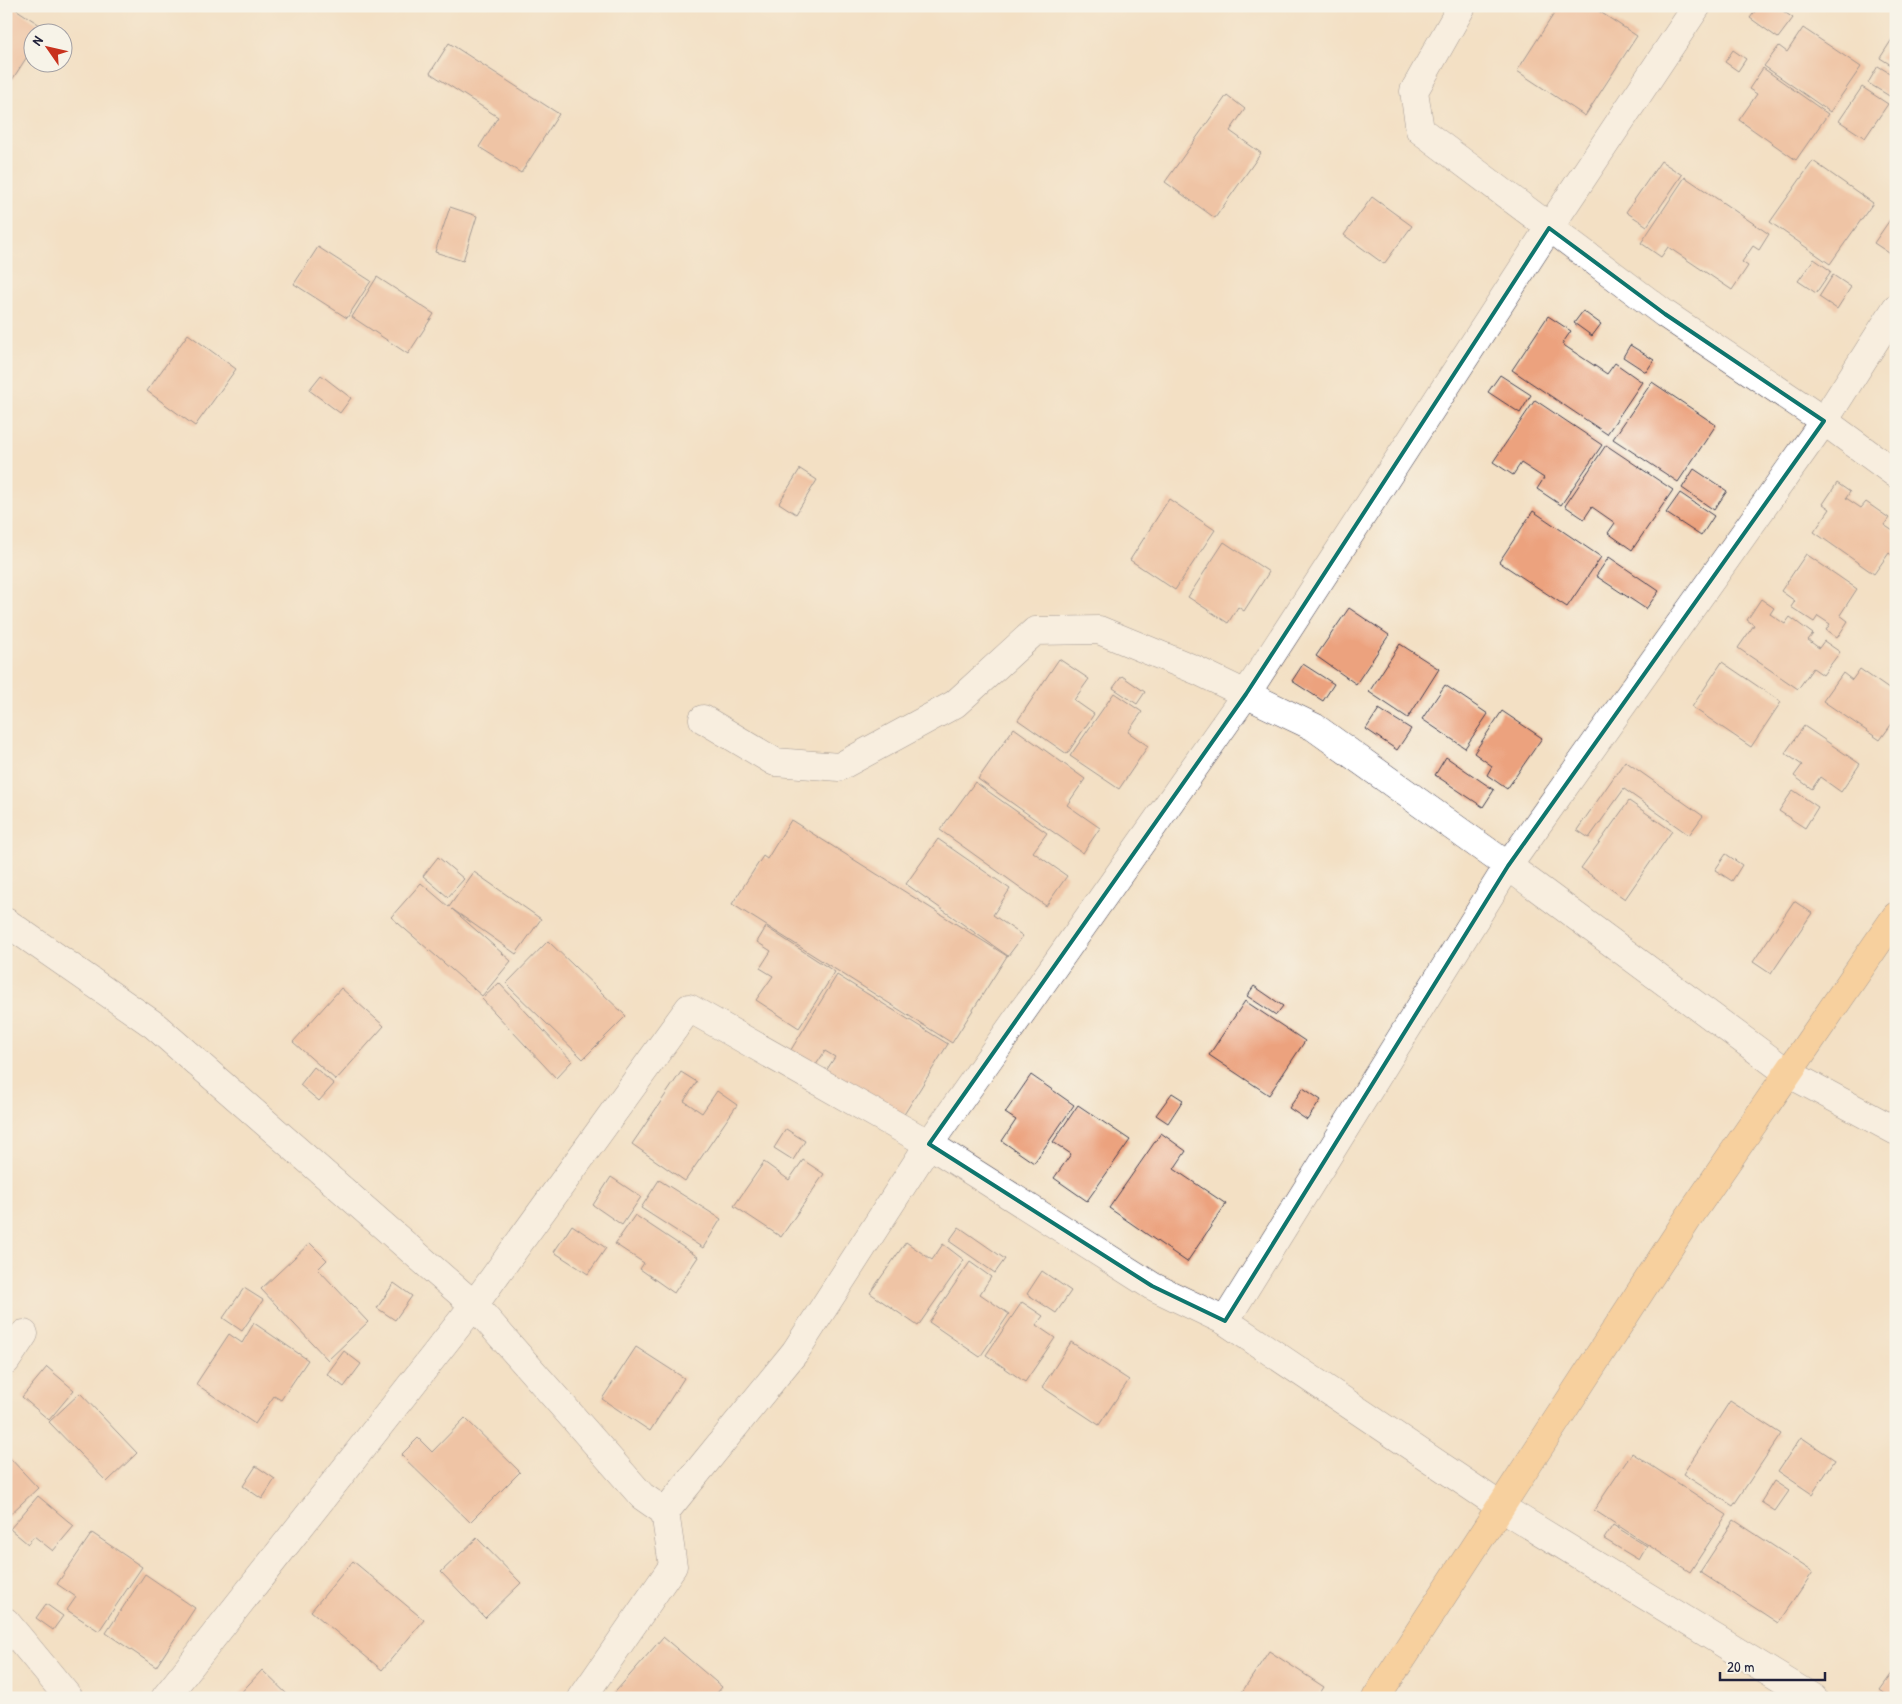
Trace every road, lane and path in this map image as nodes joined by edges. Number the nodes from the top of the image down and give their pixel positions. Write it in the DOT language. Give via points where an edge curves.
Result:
graph roads {
  1 [pos="1462,6"];
  2 [pos="1697,6"];
  3 [pos="1549,228"];
  4 [pos="1896,308"];
  5 [pos="1824,421"];
  6 [pos="1896,474"];
  7 [pos="1246,694"];
  8 [pos="703,719"];
  9 [pos="1508,866"];
  10 [pos="1896,916"];
  11 [pos="6,922"];
  12 [pos="1788,1072"];
  13 [pos="1896,1131"];
  14 [pos="929,1144"];
  15 [pos="474,1305"];
  16 [pos="1225,1321"];
  17 [pos="24,1334"];
  18 [pos="6,1361"];
  19 [pos="1500,1507"];
  20 [pos="666,1512"];
  21 [pos="6,1622"];
  22 [pos="69,1698"];
  23 [pos="165,1698"];
  24 [pos="582,1698"];
  25 [pos="1376,1698"];
  26 [pos="1813,1698"];
  1 -- 3 [label="street" via="1414,91 1420,130"];
  2 -- 3 [label="street"];
  3 -- 5 [label="street" via="1665,314"];
  3 -- 7 [label="street"];
  4 -- 5 [label="street"];
  5 -- 6 [label="street"];
  5 -- 9 [label="street"];
  7 -- 8 [label="street" via="1099,630 1035,631 956,704 839,767 775,762"];
  7 -- 9 [label="street" via="1314,727"];
  7 -- 14 [label="street"];
  9 -- 12 [label="street"];
  9 -- 16 [label="street"];
  10 -- 12 [label="main road"];
  11 -- 15 [label="street" via="154,1025"];
  12 -- 13 [label="street"];
  12 -- 19 [label="main road" via="1687,1220"];
  14 -- 15 [label="street" via="689,1008"];
  14 -- 16 [label="street" via="1152,1286"];
  14 -- 20 [label="street" via="795,1352"];
  15 -- 20 [label="street" via="642,1496"];
  15 -- 23 [label="street"];
  16 -- 19 [label="street"];
  17 -- 18 [label="street"];
  19 -- 25 [label="main road"];
  19 -- 26 [label="street"];
  20 -- 24 [label="street" via="673,1566"];
  21 -- 22 [label="street"];
}
